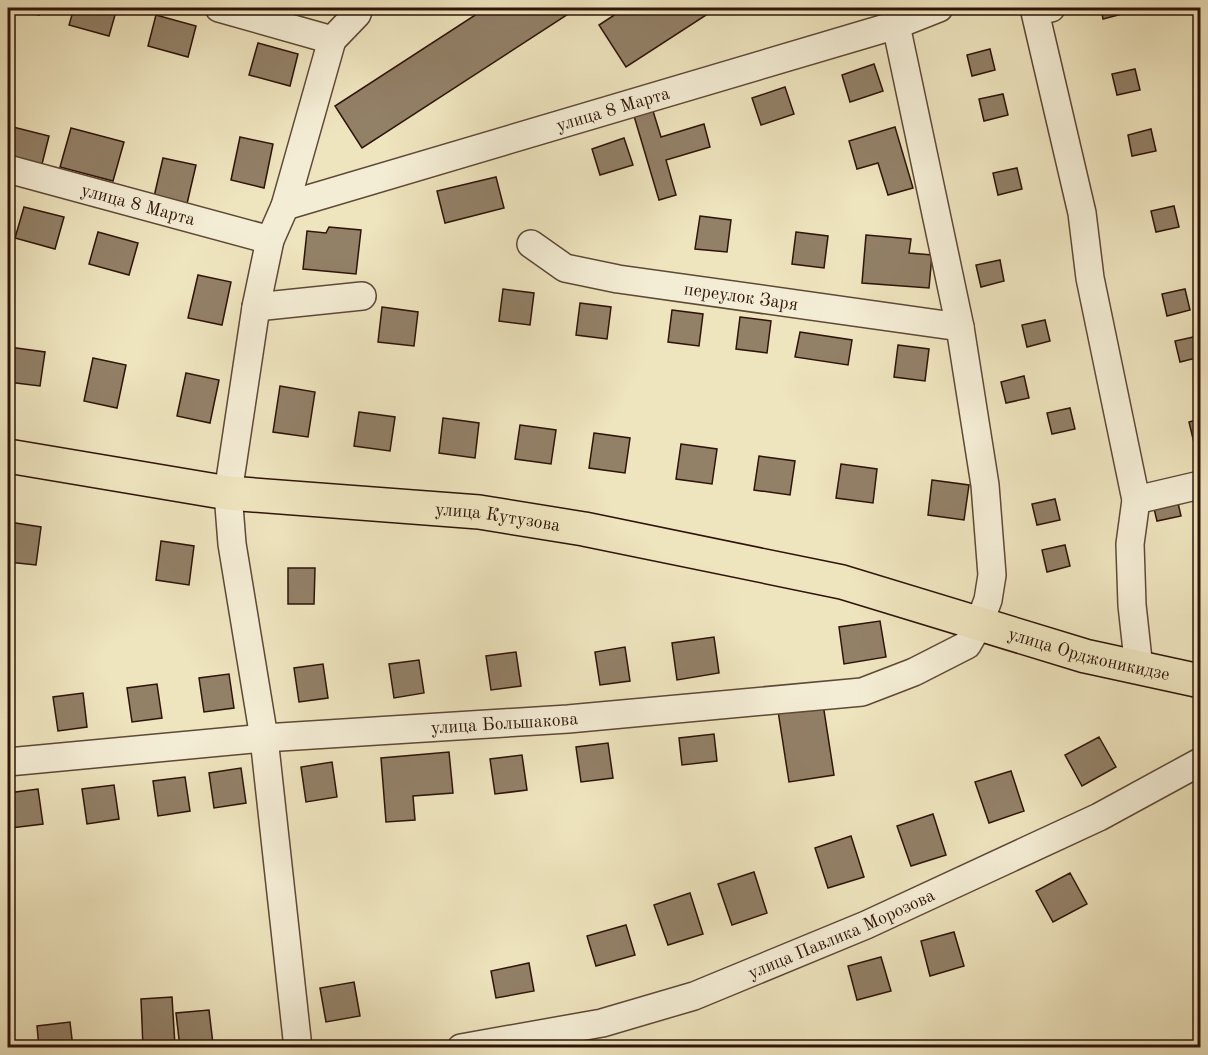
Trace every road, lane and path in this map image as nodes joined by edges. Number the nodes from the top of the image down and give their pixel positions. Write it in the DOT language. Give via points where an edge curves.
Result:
graph roads {
  1 [pos="219,8"];
  2 [pos="359,8"];
  3 [pos="939,8"];
  4 [pos="1051,8"];
  5 [pos="896,25"];
  6 [pos="332,40"];
  7 [pos="8,169"];
  8 [pos="285,206"];
  9 [pos="270,240"];
  10 [pos="531,244"];
  11 [pos="362,296"];
  12 [pos="256,307"];
  13 [pos="960,327"];
  14 [pos="8,456"];
  15 [pos="1200,485"];
  16 [pos="228,493"];
  17 [pos="1136,500"];
  18 [pos="979,624"];
  19 [pos="1139,669"];
  20 [pos="1200,681"];
  21 [pos="264,738"];
  22 [pos="8,762"];
  23 [pos="1200,762"];
  24 [pos="298,1047"];
  25 [pos="461,1047"];
  1 -- 6 [label="street"];
  2 -- 6 [label="street"];
  3 -- 5 [label="street, улица 8 Марта"];
  4 -- 17 [label="street" via="1035,12 1082,213 1090,278"];
  5 -- 8 [label="street, улица 8 Марта"];
  5 -- 13 [label="street"];
  6 -- 8 [label="street"];
  7 -- 9 [label="street, улица 8 Марта"];
  8 -- 9 [label="street"];
  9 -- 12 [label="street"];
  10 -- 13 [label="street, переулок Заря" via="565,268 618,279"];
  11 -- 12 [label="street"];
  12 -- 16 [label="street"];
  13 -- 18 [label="street" via="985,485 992,575"];
  14 -- 16 [label="main road, улица Кутузова"];
  15 -- 17 [label="street"];
  16 -- 18 [label="main road, улица Кутузова" via="479,512 584,529 842,582"];
  16 -- 21 [label="street" via="232,544"];
  17 -- 19 [label="street" via="1130,544"];
  18 -- 19 [label="main road, улица Орджоникидзе" via="1085,657"];
  18 -- 21 [label="street, улица Большакова" via="967,645 862,692 568,719"];
  19 -- 20 [label="main road, улица Орджоникидзе"];
  21 -- 22 [label="street, улица Большакова"];
  21 -- 24 [label="street"];
  23 -- 25 [label="street, улица Павлика Морозова" via="1099,817 919,901 694,996 602,1023"];
}
